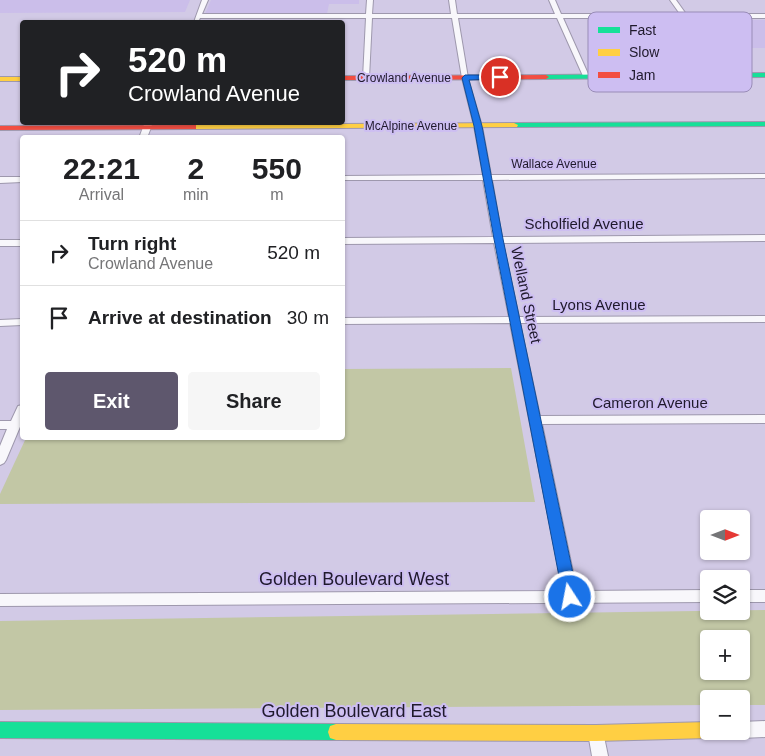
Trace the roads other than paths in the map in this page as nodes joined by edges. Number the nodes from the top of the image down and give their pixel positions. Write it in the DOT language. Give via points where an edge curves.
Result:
graph roads {
  1 [pos="205,0"];
  2 [pos="370,0"];
  3 [pos="452,0"];
  4 [pos="552,0"];
  5 [pos="673,0"];
  6 [pos="682,12"];
  7 [pos="455,16"];
  8 [pos="560,16"];
  9 [pos="588,16"];
  10 [pos="752,16"];
  11 [pos="765,16"];
  12 [pos="370,17"];
  13 [pos="196,19"];
  14 [pos="283,20"];
  15 [pos="586,76"];
  16 [pos="752,76"];
  17 [pos="765,76"];
  18 [pos="345,78"];
  19 [pos="366,78"];
  20 [pos="465,78"];
  21 [pos="0,79"];
  22 [pos="20,79"];
  23 [pos="765,124"];
  24 [pos="478,126"];
  25 [pos="0,128"];
  26 [pos="146,129"];
  27 [pos="765,176"];
  28 [pos="486,177"];
  29 [pos="345,178"];
  30 [pos="0,180"];
  31 [pos="20,180"];
  32 [pos="765,238"];
  33 [pos="498,239"];
  34 [pos="345,241"];
  35 [pos="0,243"];
  36 [pos="20,243"];
  37 [pos="765,319"];
  38 [pos="516,320"];
  39 [pos="345,321"];
  40 [pos="0,322"];
  41 [pos="20,322"];
  42 [pos="20,413"];
  43 [pos="765,419"];
  44 [pos="535,420"];
  45 [pos="0,425"];
  46 [pos="15,425"];
  47 [pos="0,460"];
  48 [pos="700,596"];
  49 [pos="750,596"];
  50 [pos="765,596"];
  51 [pos="570,597"];
  52 [pos="0,600"];
  53 [pos="765,729"];
  54 [pos="0,730"];
  55 [pos="700,730"];
  56 [pos="750,730"];
  57 [pos="596,733"];
  58 [pos="600,756"];
  1 -- 13 [label="street"];
  2 -- 12 [label="street"];
  3 -- 7 [label="street, Welland Street"];
  4 -- 8 [label="street"];
  5 -- 6 [label="street"];
  7 -- 8 [label="street"];
  7 -- 12 [label="street"];
  7 -- 20 [label="street, Welland Street"];
  8 -- 9 [label="street"];
  8 -- 15 [label="street"];
  10 -- 11 [label="street"];
  12 -- 14 [label="street"];
  12 -- 19 [label="street"];
  13 -- 14 [label="street"];
  15 -- 20 [label="street, Crowland Avenue"];
  16 -- 17 [label="street, Crowland Avenue"];
  18 -- 19 [label="street, Crowland Avenue"];
  19 -- 20 [label="street, Crowland Avenue"];
  20 -- 24 [label="street, Welland Street"];
  21 -- 22 [label="street"];
  23 -- 24 [label="street, McAlpine Avenue"];
  24 -- 26 [label="street, McAlpine Avenue"];
  24 -- 28 [label="street, Welland Street"];
  25 -- 26 [label="street, McAlpine Avenue"];
  27 -- 28 [label="street, Wallace Avenue"];
  28 -- 29 [label="street, Wallace Avenue"];
  28 -- 33 [label="street, Welland Street"];
  30 -- 31 [label="street"];
  32 -- 33 [label="street, Scholfield Avenue"];
  33 -- 34 [label="street, Scholfield Avenue"];
  33 -- 38 [label="street, Welland Street"];
  35 -- 36 [label="street"];
  37 -- 38 [label="street, Lyons Avenue"];
  38 -- 39 [label="street, Lyons Avenue"];
  38 -- 44 [label="street, Welland Street"];
  40 -- 41 [label="street"];
  42 -- 46 [label="street"];
  43 -- 44 [label="street, Cameron Avenue"];
  44 -- 51 [label="street, Welland Street"];
  45 -- 46 [label="street"];
  46 -- 47 [label="street"];
  48 -- 51 [label="street, Golden Boulevard West"];
  49 -- 50 [label="street"];
  51 -- 52 [label="street, Golden Boulevard West"];
  53 -- 56 [label="street"];
  54 -- 57 [label="street, Golden Boulevard East"];
  55 -- 57 [label="street, Golden Boulevard East"];
  57 -- 58 [label="street"];
}
